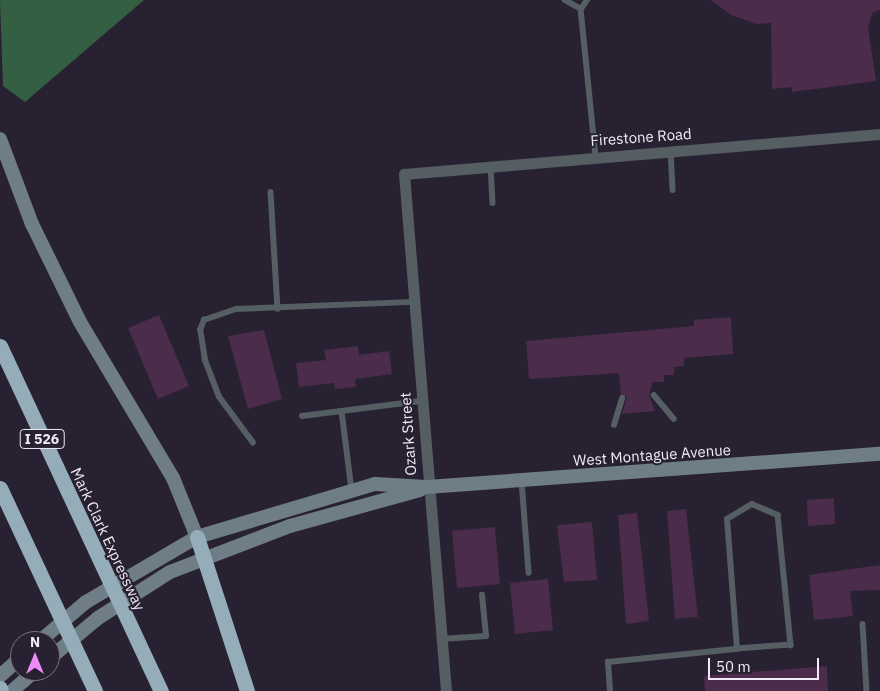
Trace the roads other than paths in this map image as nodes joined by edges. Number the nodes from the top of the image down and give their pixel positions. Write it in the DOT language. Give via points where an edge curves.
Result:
graph roads {
  1 [pos="565,0"];
  2 [pos="587,0"];
  3 [pos="581,9"];
  4 [pos="880,134"];
  5 [pos="0,139"];
  6 [pos="671,150"];
  7 [pos="596,156"];
  8 [pos="491,165"];
  9 [pos="404,174"];
  10 [pos="673,190"];
  11 [pos="271,192"];
  12 [pos="493,203"];
  13 [pos="413,302"];
  14 [pos="278,309"];
  15 [pos="0,346"];
  16 [pos="654,395"];
  17 [pos="622,398"];
  18 [pos="420,401"];
  19 [pos="342,411"];
  20 [pos="302,416"];
  21 [pos="674,419"];
  22 [pos="614,425"];
  23 [pos="253,443"];
  24 [pos="880,454"];
  25 [pos="522,480"];
  26 [pos="0,488"];
  27 [pos="427,488"];
  28 [pos="352,490"];
  29 [pos="197,537"];
  30 [pos="204,556"];
  31 [pos="529,573"];
  32 [pos="482,594"];
  33 [pos="863,624"];
  34 [pos="52,631"];
  35 [pos="441,639"];
  36 [pos="736,649"];
  37 [pos="60,650"];
  38 [pos="10,667"];
  39 [pos="0,676"];
  40 [pos="24,681"];
  41 [pos="12,691"];
  42 [pos="95,691"];
  43 [pos="161,691"];
  44 [pos="247,691"];
  45 [pos="446,691"];
  46 [pos="610,691"];
  47 [pos="867,691"];
  1 -- 3 [label="lane"];
  2 -- 3 [label="lane"];
  3 -- 7 [label="lane"];
  4 -- 6 [label="street, Firestone Road"];
  5 -- 29 [label="main road" via="32,224 71,304 173,478"];
  6 -- 7 [label="street, Firestone Road"];
  6 -- 10 [label="lane"];
  7 -- 8 [label="street, Firestone Road"];
  8 -- 9 [label="street, Firestone Road"];
  8 -- 12 [label="lane"];
  9 -- 13 [label="street, Ozark Street"];
  11 -- 14 [label="lane"];
  13 -- 14 [label="lane"];
  13 -- 18 [label="street, Ozark Street"];
  14 -- 23 [label="lane" via="236,309 211,315 200,330 205,360 219,397"];
  15 -- 43 [label="highway, Mark Clark Expressway / I 526"];
  16 -- 21 [label="lane"];
  17 -- 22 [label="lane"];
  18 -- 19 [label="lane"];
  18 -- 27 [label="street, Ozark Street"];
  19 -- 20 [label="lane"];
  19 -- 28 [label="lane"];
  24 -- 25 [label="main road, West Montague Avenue"];
  25 -- 27 [label="main road, West Montague Avenue"];
  25 -- 31 [label="lane"];
  26 -- 42 [label="highway"];
  27 -- 28 [label="main road, West Montague Avenue" via="375,484"];
  27 -- 30 [label="main road, West Montague Avenue"];
  27 -- 35 [label="street, Ozark Street"];
  28 -- 29 [label="main road, West Montague Avenue"];
  29 -- 30 [label="highway"];
  29 -- 34 [label="main road, West Montague Avenue" via="86,602"];
  30 -- 37 [label="main road, West Montague Avenue" via="170,572 98,618"];
  30 -- 44 [label="highway"];
  32 -- 35 [label="lane" via="486,636"];
  33 -- 47 [label="lane"];
  35 -- 45 [label="street, Ozark Street"];
  36 -- 36 [label="lane" via="791,645 778,515 752,504 726,518"];
  36 -- 46 [label="lane" via="608,662"];
  38 -- 39 [label="main road"];
  40 -- 41 [label="main road"];
}
